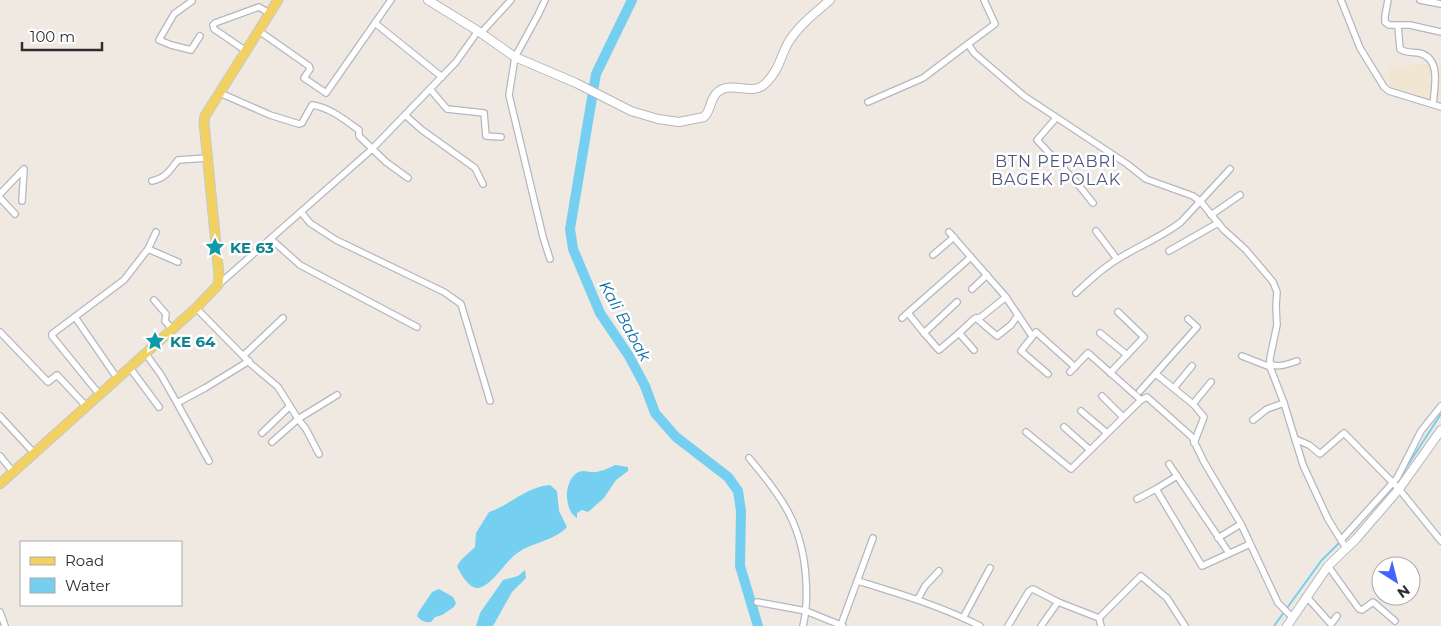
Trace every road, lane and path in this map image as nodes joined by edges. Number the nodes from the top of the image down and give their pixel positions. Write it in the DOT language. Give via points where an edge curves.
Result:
graph roads {
  1 [pos="192,0"];
  2 [pos="278,0"];
  3 [pos="391,0"];
  4 [pos="428,0"];
  5 [pos="511,0"];
  6 [pos="545,0"];
  7 [pos="830,0"];
  8 [pos="984,0"];
  9 [pos="1341,0"];
  10 [pos="1388,0"];
  11 [pos="1420,0"];
  12 [pos="441,3"];
  13 [pos="1441,4"];
  14 [pos="269,13"];
  15 [pos="375,23"];
  16 [pos="1398,26"];
  17 [pos="259,31"];
  18 [pos="479,32"];
  19 [pos="1441,32"];
  20 [pos="200,36"];
  21 [pos="968,44"];
  22 [pos="246,51"];
  23 [pos="515,57"];
  24 [pos="442,77"];
  25 [pos="430,89"];
  26 [pos="220,93"];
  27 [pos="868,102"];
  28 [pos="1433,104"];
  29 [pos="1441,107"];
  30 [pos="405,115"];
  31 [pos="1056,118"];
  32 [pos="501,136"];
  33 [pos="371,150"];
  34 [pos="207,158"];
  35 [pos="1230,169"];
  36 [pos="408,178"];
  37 [pos="152,181"];
  38 [pos="484,184"];
  39 [pos="0,194"];
  40 [pos="1240,195"];
  41 [pos="0,198"];
  42 [pos="22,201"];
  43 [pos="1200,202"];
  44 [pos="1093,203"];
  45 [pos="301,212"];
  46 [pos="15,214"];
  47 [pos="1211,215"];
  48 [pos="1218,223"];
  49 [pos="1096,231"];
  50 [pos="156,232"];
  51 [pos="948,232"];
  52 [pos="954,237"];
  53 [pos="271,239"];
  54 [pos="148,249"];
  55 [pos="1169,251"];
  56 [pos="933,255"];
  57 [pos="971,257"];
  58 [pos="550,258"];
  59 [pos="1117,259"];
  60 [pos="178,262"];
  61 [pos="987,275"];
  62 [pos="218,285"];
  63 [pos="972,289"];
  64 [pos="1076,293"];
  65 [pos="1006,297"];
  66 [pos="154,300"];
  67 [pos="957,302"];
  68 [pos="196,308"];
  69 [pos="1118,312"];
  70 [pos="908,313"];
  71 [pos="1018,315"];
  72 [pos="75,317"];
  73 [pos="283,318"];
  74 [pos="902,318"];
  75 [pos="976,318"];
  76 [pos="1188,319"];
  77 [pos="417,327"];
  78 [pos="172,329"];
  79 [pos="0,332"];
  80 [pos="959,332"];
  81 [pos="924,333"];
  82 [pos="1100,333"];
  83 [pos="1032,336"];
  84 [pos="974,350"];
  85 [pos="146,354"];
  86 [pos="244,355"];
  87 [pos="1127,355"];
  88 [pos="1242,356"];
  89 [pos="249,361"];
  90 [pos="1297,361"];
  91 [pos="1270,365"];
  92 [pos="1192,366"];
  93 [pos="1075,367"];
  94 [pos="130,368"];
  95 [pos="1070,372"];
  96 [pos="1110,373"];
  97 [pos="1048,374"];
  98 [pos="1156,374"];
  99 [pos="117,378"];
  100 [pos="1211,382"];
  101 [pos="1174,388"];
  102 [pos="1140,391"];
  103 [pos="99,394"];
  104 [pos="337,395"];
  105 [pos="1102,396"];
  106 [pos="1141,400"];
  107 [pos="490,401"];
  108 [pos="177,403"];
  109 [pos="1284,403"];
  110 [pos="1193,404"];
  111 [pos="86,406"];
  112 [pos="290,406"];
  113 [pos="1441,406"];
  114 [pos="159,408"];
  115 [pos="1081,411"];
  116 [pos="0,416"];
  117 [pos="1123,417"];
  118 [pos="298,419"];
  119 [pos="1253,420"];
  120 [pos="1064,427"];
  121 [pos="262,432"];
  122 [pos="1026,432"];
  123 [pos="1441,432"];
  124 [pos="1108,433"];
  125 [pos="1295,439"];
  126 [pos="272,442"];
  127 [pos="1194,443"];
  128 [pos="1090,450"];
  129 [pos="34,453"];
  130 [pos="319,454"];
  131 [pos="0,456"];
  132 [pos="749,458"];
  133 [pos="210,461"];
  134 [pos="1169,464"];
  135 [pos="13,472"];
  136 [pos="1177,476"];
  137 [pos="0,484"];
  138 [pos="1395,486"];
  139 [pos="1156,489"];
  140 [pos="1138,499"];
  141 [pos="1241,524"];
  142 [pos="873,538"];
  143 [pos="1218,538"];
  144 [pos="1439,538"];
  145 [pos="1250,544"];
  146 [pos="1343,544"];
  147 [pos="1229,553"];
  148 [pos="1328,566"];
  149 [pos="990,568"];
  150 [pos="939,571"];
  151 [pos="858,580"];
  152 [pos="1306,596"];
  153 [pos="918,599"];
  154 [pos="757,602"];
  155 [pos="1058,602"];
  156 [pos="806,611"];
  157 [pos="0,612"];
  158 [pos="1292,616"];
  159 [pos="1337,616"];
  160 [pos="964,618"];
  161 [pos="1099,618"];
  162 [pos="1395,622"];
  163 [pos="842,625"];
  164 [pos="5,626"];
  165 [pos="804,626"];
  166 [pos="980,626"];
  167 [pos="1008,626"];
  168 [pos="1041,626"];
  169 [pos="1101,626"];
  170 [pos="1185,626"];
  171 [pos="1287,626"];
  1 -- 20 [label="street" via="174,14 159,40 191,50"];
  2 -- 14 [label="main road"];
  3 -- 15 [label="street"];
  4 -- 12 [label="street"];
  5 -- 18 [label="street"];
  6 -- 23 [label="street"];
  7 -- 23 [label="street" via="797,30 786,46 778,68 763,86 757,90 731,87 722,90 714,96 703,118 679,122 631,111"];
  8 -- 21 [label="street" via="995,25"];
  9 -- 28 [label="street" via="1360,48 1384,87"];
  10 -- 16 [label="street" via="1385,22"];
  11 -- 13 [label="street"];
  12 -- 18 [label="street"];
  14 -- 17 [label="main road"];
  14 -- 22 [label="street" via="259,7 213,25 214,29"];
  15 -- 17 [label="street" via="326,93 304,78 309,66"];
  15 -- 24 [label="street"];
  16 -- 19 [label="street" via="1410,25"];
  16 -- 28 [label="street" via="1400,49 1424,55 1435,63"];
  17 -- 22 [label="main road"];
  18 -- 23 [label="street"];
  18 -- 24 [label="street"];
  21 -- 27 [label="street" via="923,78"];
  21 -- 31 [label="street" via="998,75"];
  22 -- 26 [label="main road"];
  23 -- 58 [label="street" via="509,100"];
  24 -- 25 [label="street"];
  25 -- 30 [label="street"];
  25 -- 32 [label="street" via="447,109 484,113 486,136"];
  26 -- 33 [label="street" via="299,124 312,105 326,109 359,130 359,136"];
  26 -- 34 [label="main road" via="205,116"];
  28 -- 29 [label="street"];
  30 -- 33 [label="street"];
  30 -- 38 [label="street" via="426,134 476,168"];
  31 -- 43 [label="street" via="1151,182 1188,193"];
  31 -- 44 [label="street" via="1037,140"];
  33 -- 36 [label="street"];
  33 -- 45 [label="street"];
  34 -- 37 [label="street" via="178,160 170,172"];
  34 -- 62 [label="main road"];
  35 -- 43 [label="street"];
  39 -- 42 [label="street" via="24,169"];
  40 -- 47 [label="street"];
  41 -- 46 [label="street"];
  43 -- 47 [label="street"];
  43 -- 59 [label="street" via="1177,226"];
  45 -- 53 [label="street"];
  45 -- 107 [label="street" via="310,223 336,240 444,292 461,304"];
  47 -- 48 [label="street"];
  48 -- 55 [label="street"];
  48 -- 91 [label="street" via="1254,259 1277,289 1277,325"];
  49 -- 59 [label="street"];
  50 -- 54 [label="street"];
  51 -- 52 [label="street"];
  52 -- 56 [label="street"];
  52 -- 57 [label="street"];
  53 -- 62 [label="street"];
  53 -- 77 [label="street" via="300,265"];
  54 -- 60 [label="street"];
  54 -- 72 [label="street" via="124,280"];
  57 -- 61 [label="street"];
  57 -- 70 [label="street"];
  59 -- 64 [label="street"];
  61 -- 63 [label="street"];
  61 -- 65 [label="street"];
  62 -- 68 [label="main road"];
  65 -- 71 [label="street"];
  65 -- 75 [label="street"];
  66 -- 78 [label="street" via="166,314 165,321"];
  67 -- 81 [label="street"];
  68 -- 78 [label="main road"];
  68 -- 86 [label="street"];
  69 -- 87 [label="street" via="1144,337"];
  70 -- 74 [label="street"];
  70 -- 81 [label="street"];
  71 -- 75 [label="street" via="997,336"];
  71 -- 83 [label="street"];
  72 -- 99 [label="street"];
  72 -- 103 [label="street" via="52,336"];
  73 -- 86 [label="street"];
  75 -- 80 [label="street"];
  76 -- 98 [label="street" via="1197,327"];
  78 -- 85 [label="main road"];
  79 -- 111 [label="street" via="48,382 57,375"];
  80 -- 81 [label="street" via="938,350"];
  80 -- 84 [label="street"];
  82 -- 87 [label="street"];
  83 -- 93 [label="street" via="1036,332"];
  83 -- 97 [label="street" via="1021,351"];
  85 -- 94 [label="main road"];
  85 -- 108 [label="street"];
  86 -- 89 [label="street"];
  87 -- 96 [label="street"];
  88 -- 91 [label="street"];
  89 -- 108 [label="street"];
  89 -- 112 [label="street" via="278,388"];
  90 -- 91 [label="street" via="1284,366"];
  91 -- 109 [label="street"];
  92 -- 101 [label="street"];
  93 -- 95 [label="street"];
  93 -- 96 [label="street" via="1088,353"];
  94 -- 99 [label="main road"];
  94 -- 114 [label="street"];
  96 -- 106 [label="street"];
  98 -- 101 [label="street"];
  98 -- 102 [label="street"];
  99 -- 103 [label="main road"];
  100 -- 110 [label="street"];
  101 -- 110 [label="street"];
  103 -- 111 [label="main road"];
  104 -- 118 [label="street"];
  105 -- 117 [label="street"];
  106 -- 117 [label="street"];
  106 -- 127 [label="street" via="1147,397 1152,401 1187,431"];
  108 -- 133 [label="street"];
  109 -- 119 [label="street" via="1267,409"];
  109 -- 125 [label="street"];
  110 -- 127 [label="street" via="1204,416"];
  111 -- 129 [label="main road"];
  112 -- 118 [label="street"];
  112 -- 121 [label="street"];
  113 -- 138 [label="street" via="1421,431"];
  115 -- 124 [label="street"];
  116 -- 129 [label="street"];
  117 -- 124 [label="street"];
  118 -- 126 [label="street"];
  118 -- 130 [label="street"];
  120 -- 128 [label="street"];
  122 -- 128 [label="street" via="1071,469"];
  123 -- 138 [label="street"];
  124 -- 128 [label="street"];
  125 -- 138 [label="street" via="1320,454 1343,433"];
  125 -- 146 [label="street" via="1308,476"];
  127 -- 141 [label="street"];
  129 -- 135 [label="main road"];
  131 -- 135 [label="street"];
  132 -- 156 [label="street" via="772,486 796,525 804,556"];
  134 -- 136 [label="street"];
  135 -- 137 [label="main road"];
  136 -- 139 [label="street"];
  136 -- 143 [label="street"];
  138 -- 144 [label="street"];
  138 -- 146 [label="street"];
  139 -- 140 [label="street"];
  139 -- 147 [label="street" via="1202,566"];
  141 -- 143 [label="street"];
  141 -- 145 [label="street"];
  142 -- 151 [label="street"];
  143 -- 147 [label="street"];
  145 -- 147 [label="street"];
  145 -- 158 [label="street" via="1278,603"];
  146 -- 148 [label="street"];
  148 -- 152 [label="street"];
  148 -- 162 [label="street" via="1360,610 1373,602"];
  149 -- 160 [label="street"];
  150 -- 153 [label="street"];
  151 -- 153 [label="street"];
  151 -- 163 [label="street"];
  152 -- 158 [label="street"];
  152 -- 159 [label="street" via="1331,624"];
  153 -- 160 [label="street"];
  154 -- 156 [label="street"];
  155 -- 161 [label="street"];
  155 -- 167 [label="street" via="1036,589 1031,590"];
  155 -- 168 [label="street"];
  156 -- 163 [label="street"];
  156 -- 165 [label="street"];
  157 -- 164 [label="street"];
  158 -- 171 [label="street"];
  160 -- 166 [label="street"];
  161 -- 169 [label="street"];
  161 -- 170 [label="street" via="1140,576 1167,598"];
}
